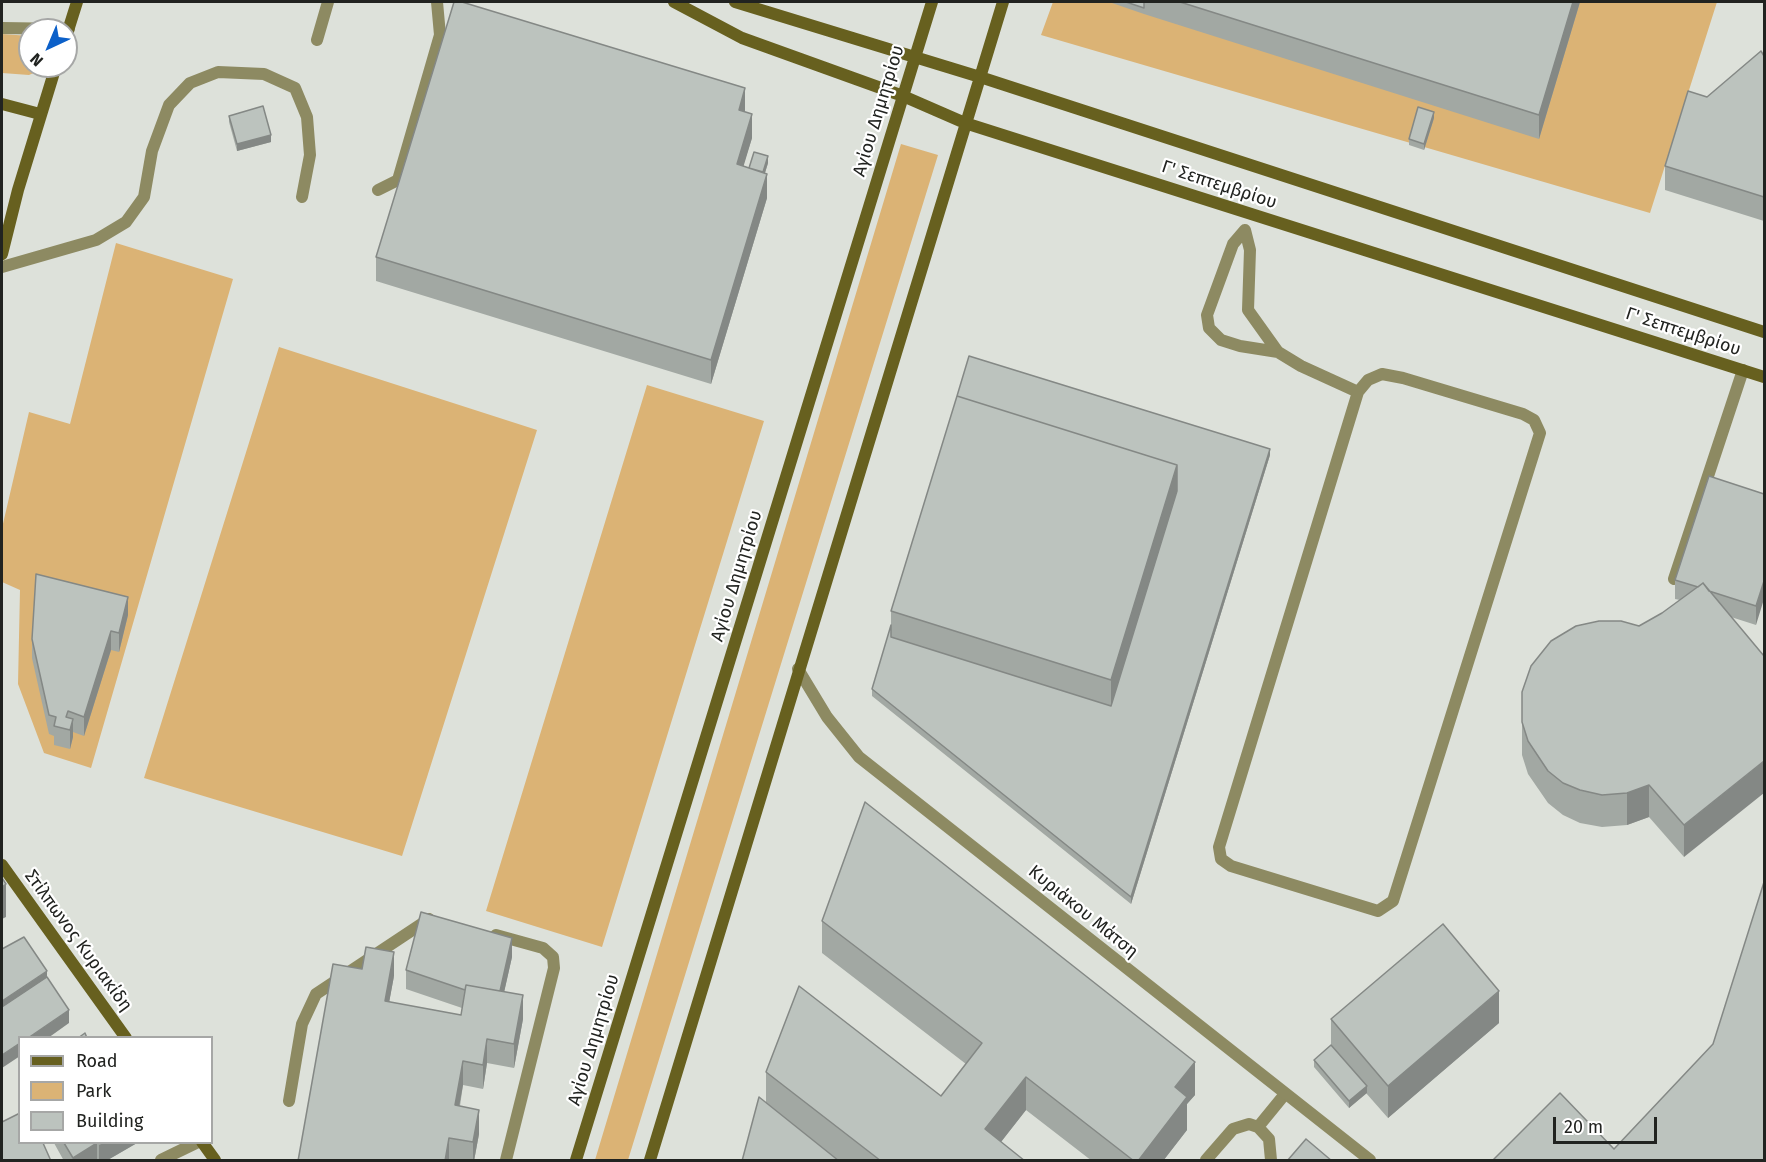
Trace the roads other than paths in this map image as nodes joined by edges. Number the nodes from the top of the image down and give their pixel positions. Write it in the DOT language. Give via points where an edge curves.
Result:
graph roads {
  1 [pos="77,2"];
  2 [pos="328,2"];
  3 [pos="437,2"];
  4 [pos="674,2"];
  5 [pos="735,2"];
  6 [pos="932,2"];
  7 [pos="1003,2"];
  8 [pos="72,18"];
  9 [pos="2,28"];
  10 [pos="18,29"];
  11 [pos="317,40"];
  12 [pos="915,58"];
  13 [pos="52,78"];
  14 [pos="980,78"];
  15 [pos="903,96"];
  16 [pos="2,104"];
  17 [pos="40,114"];
  18 [pos="965,123"];
  19 [pos="378,190"];
  20 [pos="302,197"];
  21 [pos="1251,214"];
  22 [pos="1245,230"];
  23 [pos="2,255"];
  24 [pos="2,267"];
  25 [pos="1764,332"];
  26 [pos="1278,352"];
  27 [pos="1743,370"];
  28 [pos="1764,376"];
  29 [pos="1358,393"];
  30 [pos="1674,579"];
  31 [pos="798,669"];
  32 [pos="2,866"];
  33 [pos="438,921"];
  34 [pos="487,933"];
  35 [pos="125,1036"];
  36 [pos="1285,1094"];
  37 [pos="289,1101"];
  38 [pos="1258,1128"];
  39 [pos="198,1144"];
  40 [pos="201,1144"];
  41 [pos="160,1161"];
  42 [pos="215,1161"];
  43 [pos="506,1161"];
  44 [pos="576,1161"];
  45 [pos="650,1161"];
  46 [pos="1206,1161"];
  47 [pos="1271,1161"];
  48 [pos="1370,1161"];
  1 -- 8 [label="main road"];
  2 -- 11 [label="street"];
  3 -- 19 [label="street" via="440,35 398,180"];
  4 -- 15 [label="main road, Γ' Σεπτεμβρίου" via="742,38"];
  5 -- 12 [label="main road, Γ' Σεπτεμβρίου"];
  6 -- 12 [label="main road, Αγίου Δημητρίου"];
  7 -- 14 [label="main road"];
  9 -- 10 [label="street"];
  12 -- 14 [label="main road, Γ' Σεπτεμβρίου"];
  12 -- 15 [label="main road, Αγίου Δημητρίου"];
  13 -- 17 [label="main road"];
  14 -- 18 [label="main road"];
  14 -- 25 [label="main road, Γ' Σεπτεμβρίου"];
  15 -- 18 [label="main road, Γ' Σεπτεμβρίου"];
  15 -- 44 [label="main road, Αγίου Δημητρίου"];
  16 -- 17 [label="main road"];
  17 -- 23 [label="main road"];
  18 -- 21 [label="main road, Γ' Σεπτεμβρίου"];
  18 -- 31 [label="main road"];
  20 -- 24 [label="street" via="310,155 307,117 295,88 264,74 218,72 190,83 169,105 152,151 144,197 126,222 96,240"];
  21 -- 22 [label="street"];
  21 -- 27 [label="main road, Γ' Σεπτεμβρίου"];
  22 -- 26 [label="street" via="1250,250 1248,310"];
  22 -- 26 [label="street" via="1233,244 1207,315 1209,328 1221,340"];
  26 -- 29 [label="street"];
  27 -- 28 [label="main road, Γ' Σεπτεμβρίου"];
  27 -- 30 [label="street"];
  29 -- 29 [label="street" via="1368,380 1382,374 1403,378 1523,414 1534,420 1540,432 1393,900 1378,910 1231,866 1221,859 1219,847"];
  31 -- 36 [label="street, Κυριάκου Μάτση" via="826,717 859,757"];
  31 -- 45 [label="main road"];
  32 -- 35 [label="main road, Στίλπωνος Κυριακίδη"];
  33 -- 37 [label="street" via="429,919 316,994 302,1023"];
  34 -- 43 [label="street" via="543,948 553,957 554,968"];
  36 -- 38 [label="street"];
  36 -- 48 [label="street, Κυριάκου Μάτση"];
  38 -- 46 [label="street" via="1249,1124 1233,1129"];
  38 -- 47 [label="street" via="1269,1139"];
  39 -- 41 [label="street"];
  40 -- 42 [label="main road"];
}
